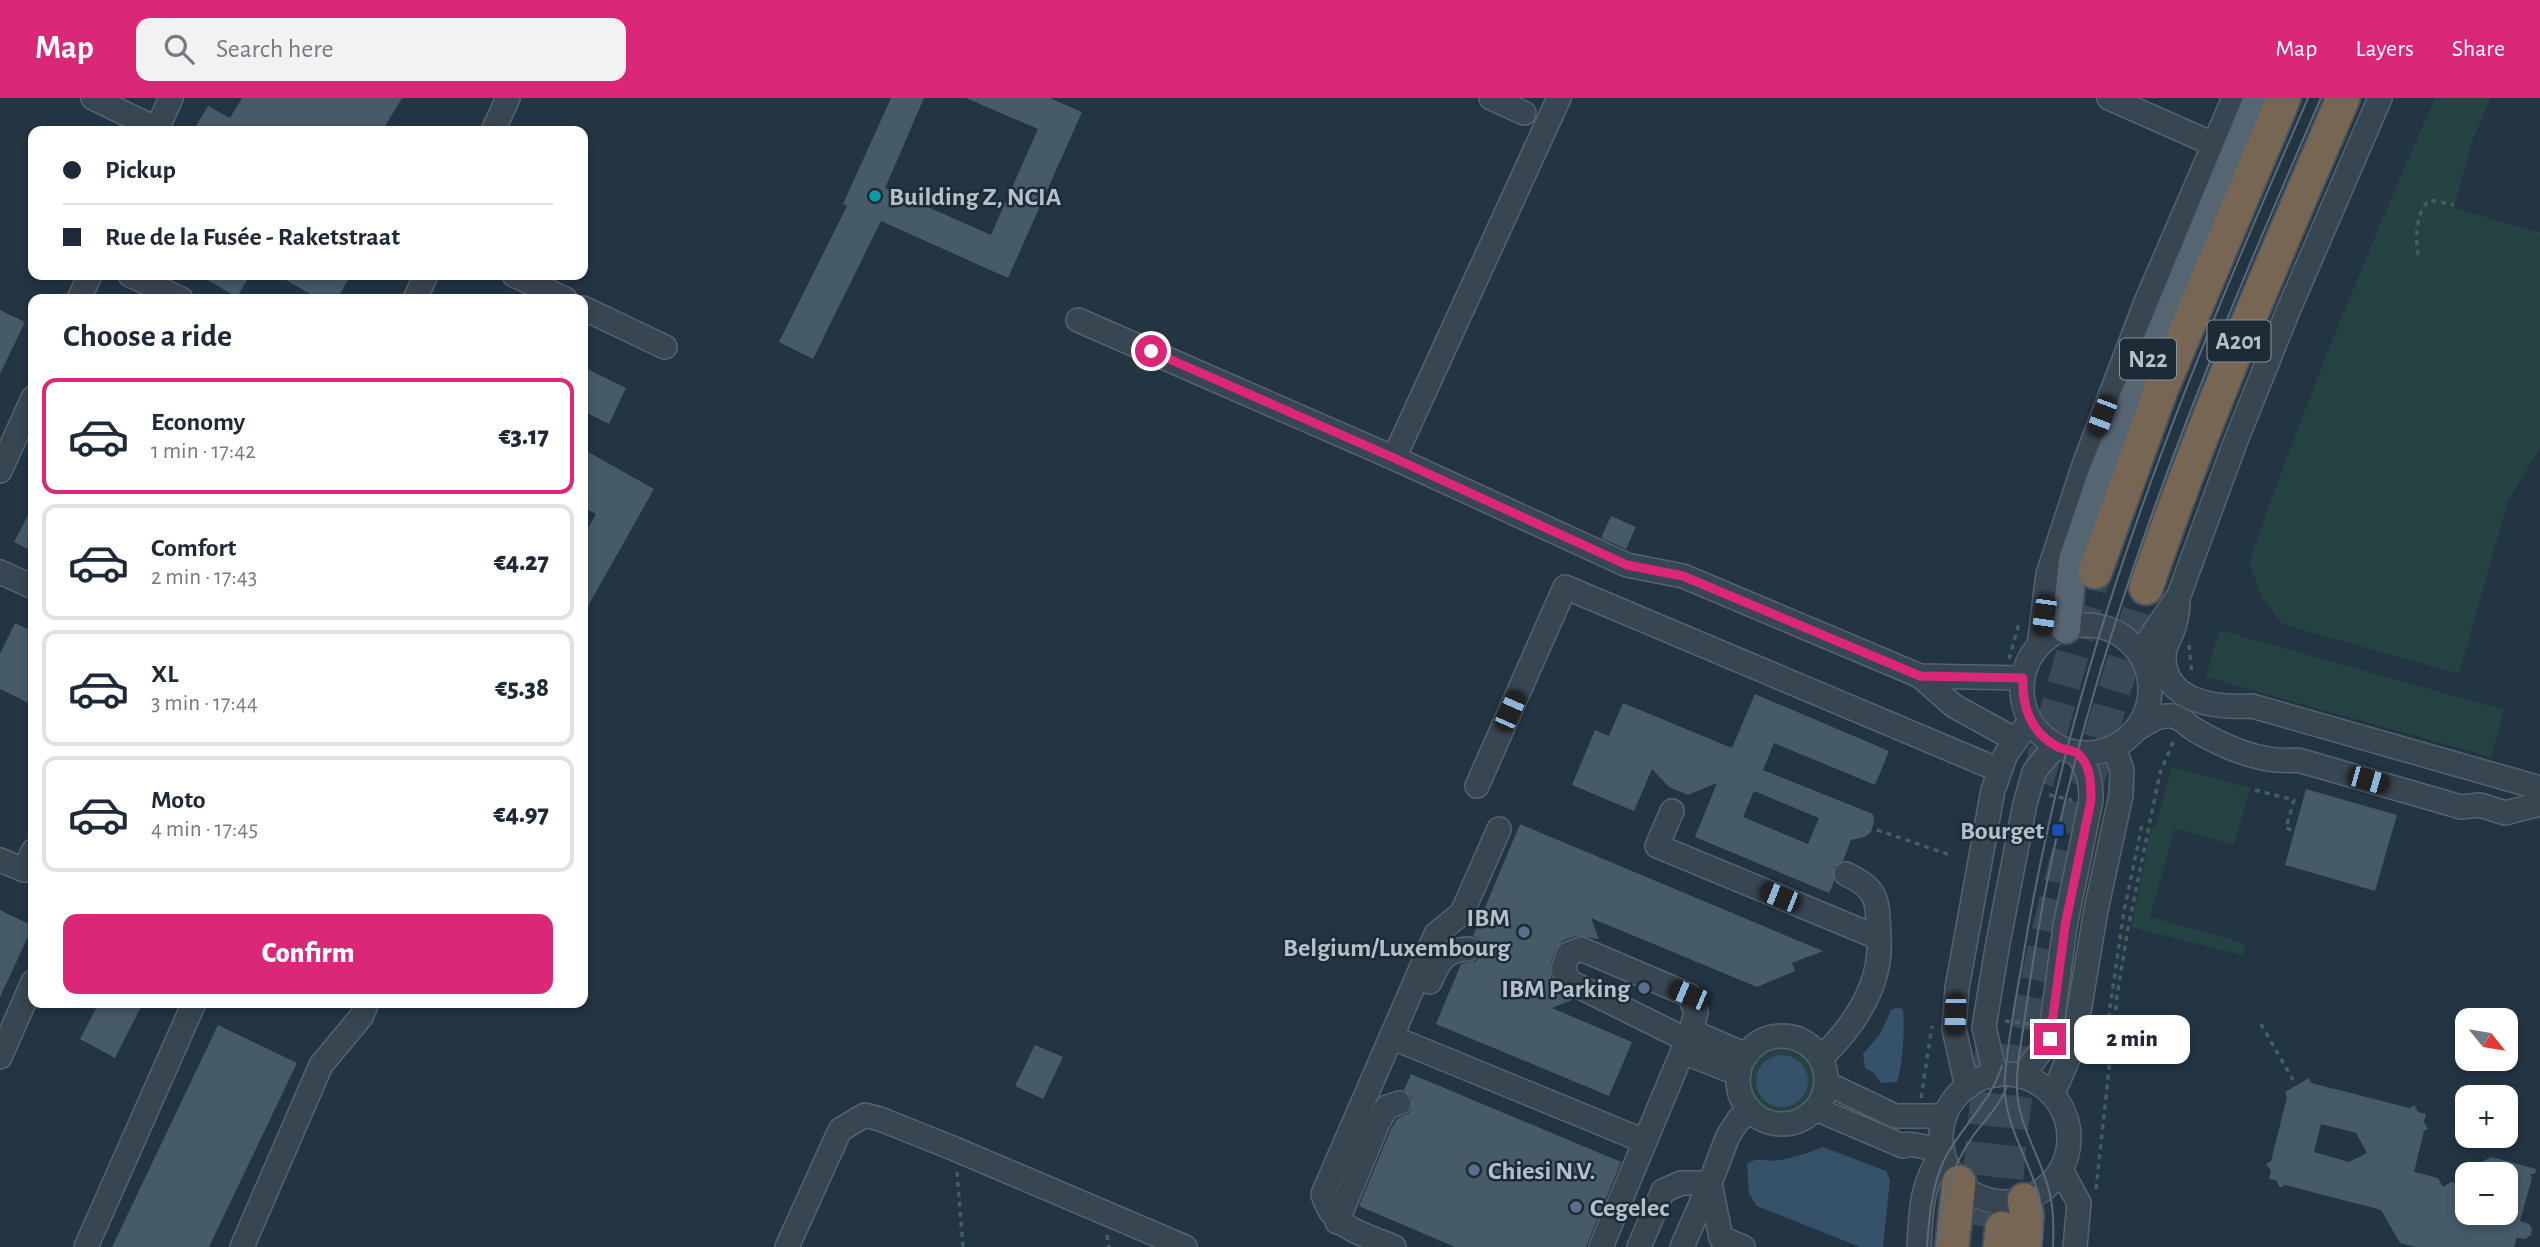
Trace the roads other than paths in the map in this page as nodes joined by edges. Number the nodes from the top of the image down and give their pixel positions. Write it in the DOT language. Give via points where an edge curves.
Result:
graph roads {
  1 [pos="93,98"];
  2 [pos="171,98"];
  3 [pos="508,98"];
  4 [pos="1491,98"];
  5 [pos="1559,98"];
  6 [pos="2109,98"];
  7 [pos="2234,98"];
  8 [pos="2258,98"];
  9 [pos="2284,98"];
  10 [pos="2343,98"];
  11 [pos="2380,98"];
  12 [pos="1524,113"];
  13 [pos="149,126"];
  14 [pos="159,126"];
  15 [pos="494,126"];
  16 [pos="2213,144"];
  17 [pos="141,280"];
  18 [pos="525,280"];
  19 [pos="170,294"];
  20 [pos="554,294"];
  21 [pos="588,309"];
  22 [pos="1078,320"];
  23 [pos="665,347"];
  24 [pos="28,409"];
  25 [pos="1394,458"];
  26 [pos="0,471"];
  27 [pos="2095,572"];
  28 [pos="1,576"];
  29 [pos="28,585"];
  30 [pos="2146,587"];
  31 [pos="2179,595"];
  32 [pos="2066,629"];
  33 [pos="2039,645"];
  34 [pos="2140,653"];
  35 [pos="1920,676"];
  36 [pos="2023,678"];
  37 [pos="2137,729"];
  38 [pos="2024,732"];
  39 [pos="2055,746"];
  40 [pos="2223,746"];
  41 [pos="2114,747"];
  42 [pos="2077,753"];
  43 [pos="1999,770"];
  44 [pos="1477,786"];
  45 [pos="2540,788"];
  46 [pos="2121,795"];
  47 [pos="2540,804"];
  48 [pos="1672,811"];
  49 [pos="1499,829"];
  50 [pos="0,860"];
  51 [pos="28,865"];
  52 [pos="1846,874"];
  53 [pos="1878,938"];
  54 [pos="1468,949"];
  55 [pos="28,993"];
  56 [pos="192,1008"];
  57 [pos="365,1008"];
  58 [pos="1398,1040"];
  59 [pos="1687,1041"];
  60 [pos="0,1057"];
  61 [pos="1821,1058"];
  62 [pos="1742,1065"];
  63 [pos="1996,1074"];
  64 [pos="2022,1076"];
  65 [pos="1826,1083"];
  66 [pos="1967,1087"];
  67 [pos="2053,1094"];
  68 [pos="1399,1103"];
  69 [pos="1816,1109"];
  70 [pos="1752,1113"];
  71 [pos="1944,1116"];
  72 [pos="1644,1142"];
  73 [pos="1903,1146"];
  74 [pos="1942,1151"];
  75 [pos="2061,1170"];
  76 [pos="1959,1182"];
  77 [pos="1710,1183"];
  78 [pos="1925,1186"];
  79 [pos="2024,1199"];
  80 [pos="1337,1222"];
  81 [pos="1987,1240"];
  82 [pos="86,1247"];
  83 [pos="242,1247"];
  84 [pos="787,1247"];
  85 [pos="1185,1247"];
  86 [pos="1394,1247"];
  87 [pos="1601,1247"];
  88 [pos="1639,1247"];
  89 [pos="1682,1247"];
  90 [pos="1743,1247"];
  91 [pos="1919,1247"];
  92 [pos="2075,1247"];
  1 -- 13 [label="street"];
  2 -- 14 [label="street"];
  3 -- 15 [label="street"];
  4 -- 12 [label="street"];
  5 -- 25 [label="street"];
  6 -- 16 [label="street"];
  7 -- 16 [label="street"];
  8 -- 32 [label="main road, N22" via="2102,475 2073,560"];
  9 -- 27 [label="highway, A201" via="2161,390"];
  10 -- 30 [label="highway, A201" via="2235,351"];
  11 -- 31 [label="street" via="2244,419"];
  16 -- 33 [label="street" via="2146,302 2057,540"];
  17 -- 19 [label="street"];
  18 -- 20 [label="street"];
  21 -- 23 [label="street"];
  22 -- 25 [label="street"];
  24 -- 26 [label="street"];
  25 -- 35 [label="street" via="1627,565 1683,576"];
  28 -- 29 [label="street"];
  31 -- 34 [label="street"];
  31 -- 45 [label="street" via="2164,655 2170,679 2192,700 2220,707 2252,706"];
  32 -- 33 [label="street"];
  32 -- 34 [label="street" via="2082,625 2115,631"];
  33 -- 36 [label="street"];
  34 -- 37 [label="street" via="2151,684 2150,700"];
  35 -- 36 [label="street"];
  35 -- 38 [label="street" via="1954,706"];
  36 -- 38 [label="street"];
  37 -- 40 [label="street" via="2170,716"];
  37 -- 41 [label="street"];
  38 -- 39 [label="street"];
  38 -- 43 [label="street"];
  39 -- 42 [label="street"];
  39 -- 63 [label="street" via="2034,772 2029,790 1984,1018"];
  40 -- 46 [label="street" via="2201,745 2178,727 2166,729 2139,747"];
  40 -- 47 [label="street" via="2281,762 2298,760 2461,807 2480,806 2505,813"];
  41 -- 42 [label="street"];
  41 -- 46 [label="street" via="2122,770"];
  42 -- 64 [label="street" via="2091,782 2090,804 2065,926 2053,1027 2044,1049"];
  43 -- 44 [label="street" via="1565,586"];
  43 -- 66 [label="street" via="1956,988 1954,1029"];
  46 -- 67 [label="street" via="2098,898 2083,1028"];
  48 -- 53 [label="street" via="1657,846"];
  49 -- 58 [label="street" via="1462,913 1436,934"];
  50 -- 51 [label="street"];
  52 -- 53 [label="street" via="1873,892"];
  53 -- 61 [label="street" via="1878,963 1868,996 1845,1033"];
  54 -- 58 [label="street" via="1453,949 1440,958"];
  55 -- 60 [label="street"];
  56 -- 82 [label="street"];
  57 -- 83 [label="street" via="321,1065"];
  58 -- 72 [label="street"];
  58 -- 80 [label="street" via="1323,1194"];
  59 -- 59 [label="street" via="1696,1012 1689,995 1581,949 1568,954 1563,970 1570,982"];
  59 -- 62 [label="street"];
  59 -- 72 [label="street"];
  61 -- 62 [label="street" via="1805,1043 1780,1036 1755,1046"];
  61 -- 65 [label="street"];
  62 -- 70 [label="street" via="1742,1098"];
  63 -- 64 [label="street"];
  63 -- 66 [label="street"];
  64 -- 67 [label="street"];
  65 -- 69 [label="street"];
  65 -- 71 [label="street" via="1895,1116"];
  66 -- 71 [label="street"];
  67 -- 75 [label="street" via="2068,1127 2068,1149"];
  68 -- 80 [label="street" via="1387,1107 1378,1123"];
  69 -- 70 [label="street" via="1792,1124 1778,1125"];
  69 -- 73 [label="street"];
  70 -- 77 [label="street" via="1739,1119 1728,1136"];
  71 -- 74 [label="street"];
  72 -- 87 [label="street"];
  73 -- 74 [label="street"];
  73 -- 78 [label="street" via="1916,1159"];
  74 -- 76 [label="street"];
  74 -- 78 [label="street"];
  75 -- 79 [label="street" via="2051,1183"];
  75 -- 92 [label="street" via="2079,1203"];
  76 -- 79 [label="street" via="1984,1199"];
  76 -- 81 [label="highway"];
  77 -- 88 [label="street" via="1681,1183 1663,1191"];
  77 -- 89 [label="street"];
  77 -- 90 [label="street" via="1721,1238"];
  78 -- 91 [label="street"];
  79 -- 81 [label="highway" via="2026,1216"];
  80 -- 86 [label="street"];
  84 -- 85 [label="street" via="840,1130 865,1115"];
}
